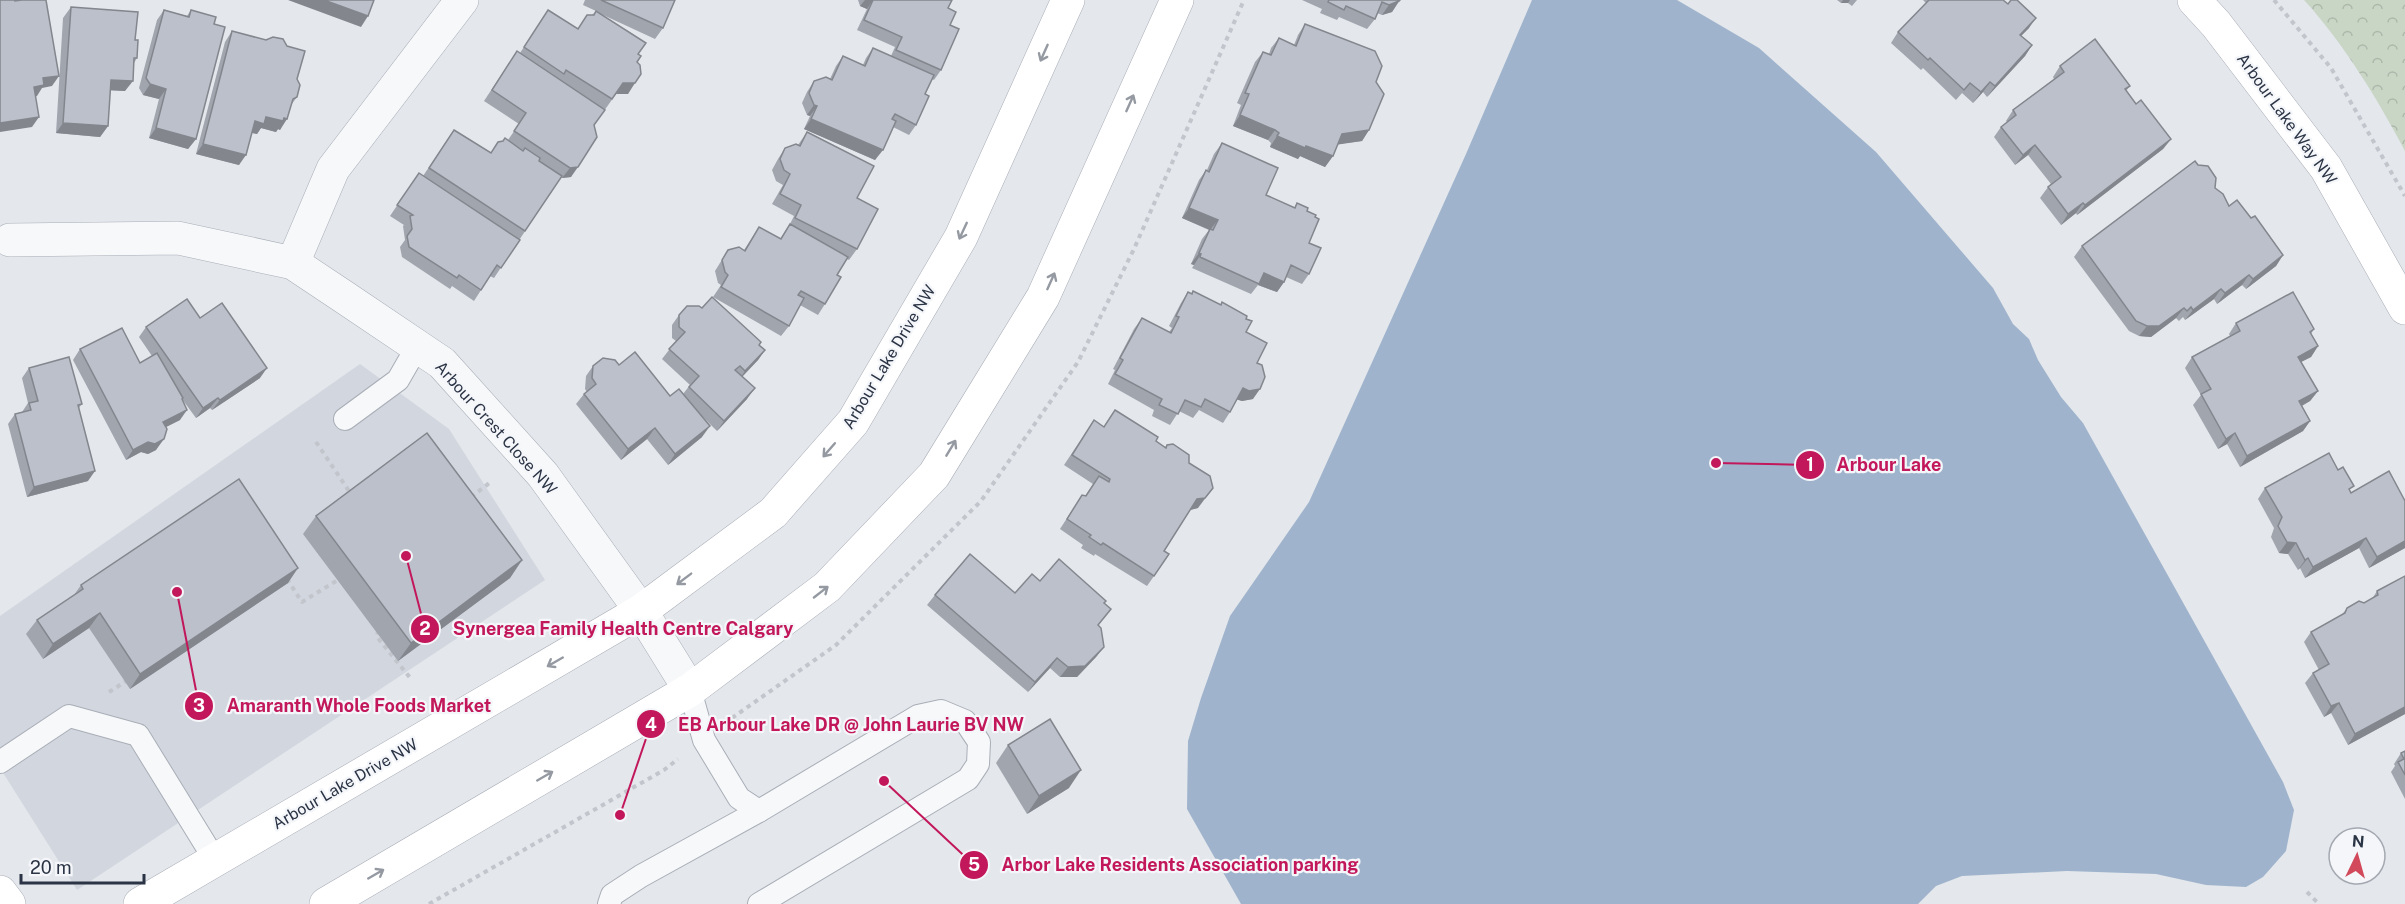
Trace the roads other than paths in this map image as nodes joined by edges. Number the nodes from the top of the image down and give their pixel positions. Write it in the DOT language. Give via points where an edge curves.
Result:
graph roads {
  1 [pos="462,0"];
  2 [pos="1068,0"];
  3 [pos="1176,0"];
  4 [pos="2194,0"];
  5 [pos="10,240"];
  6 [pos="292,263"];
  7 [pos="2405,308"];
  8 [pos="417,346"];
  9 [pos="345,419"];
  10 [pos="641,611"];
  11 [pos="690,690"];
  12 [pos="0,762"];
  13 [pos="759,811"];
  14 [pos="215,860"];
  15 [pos="0,892"];
  16 [pos="9,904"];
  17 [pos="140,904"];
  18 [pos="326,904"];
  19 [pos="609,904"];
  20 [pos="759,904"];
  1 -- 6 [label="street" via="333,169"];
  2 -- 10 [label="street, Arbour Lake Drive NW, one-way" via="961,237 853,423 773,513"];
  11 -- 3 [label="street, one-way" via="827,587 934,475 1043,297"];
  4 -- 7 [label="street, Arbour Lake Way NW" via="2326,168"];
  5 -- 6 [label="street" via="178,238"];
  6 -- 8 [label="street, Arbour Crest Close NW"];
  8 -- 9 [label="lane" via="398,380"];
  8 -- 10 [label="street, Arbour Crest Close NW" via="442,363 543,475"];
  10 -- 11 [label="street, Arbour Crest Close NW"];
  10 -- 14 [label="street, Arbour Lake Drive NW, one-way"];
  11 -- 13 [label="lane" via="704,740 739,798"];
  18 -- 11 [label="street, one-way"];
  12 -- 14 [label="lane" via="69,716 138,735"];
  13 -- 19 [label="lane" via="641,876 612,895"];
  13 -- 20 [label="lane" via="918,716 941,711 965,721 979,742 978,764 968,779"];
  14 -- 17 [label="street, Arbour Lake Drive NW"];
  15 -- 16 [label="street"];
}
